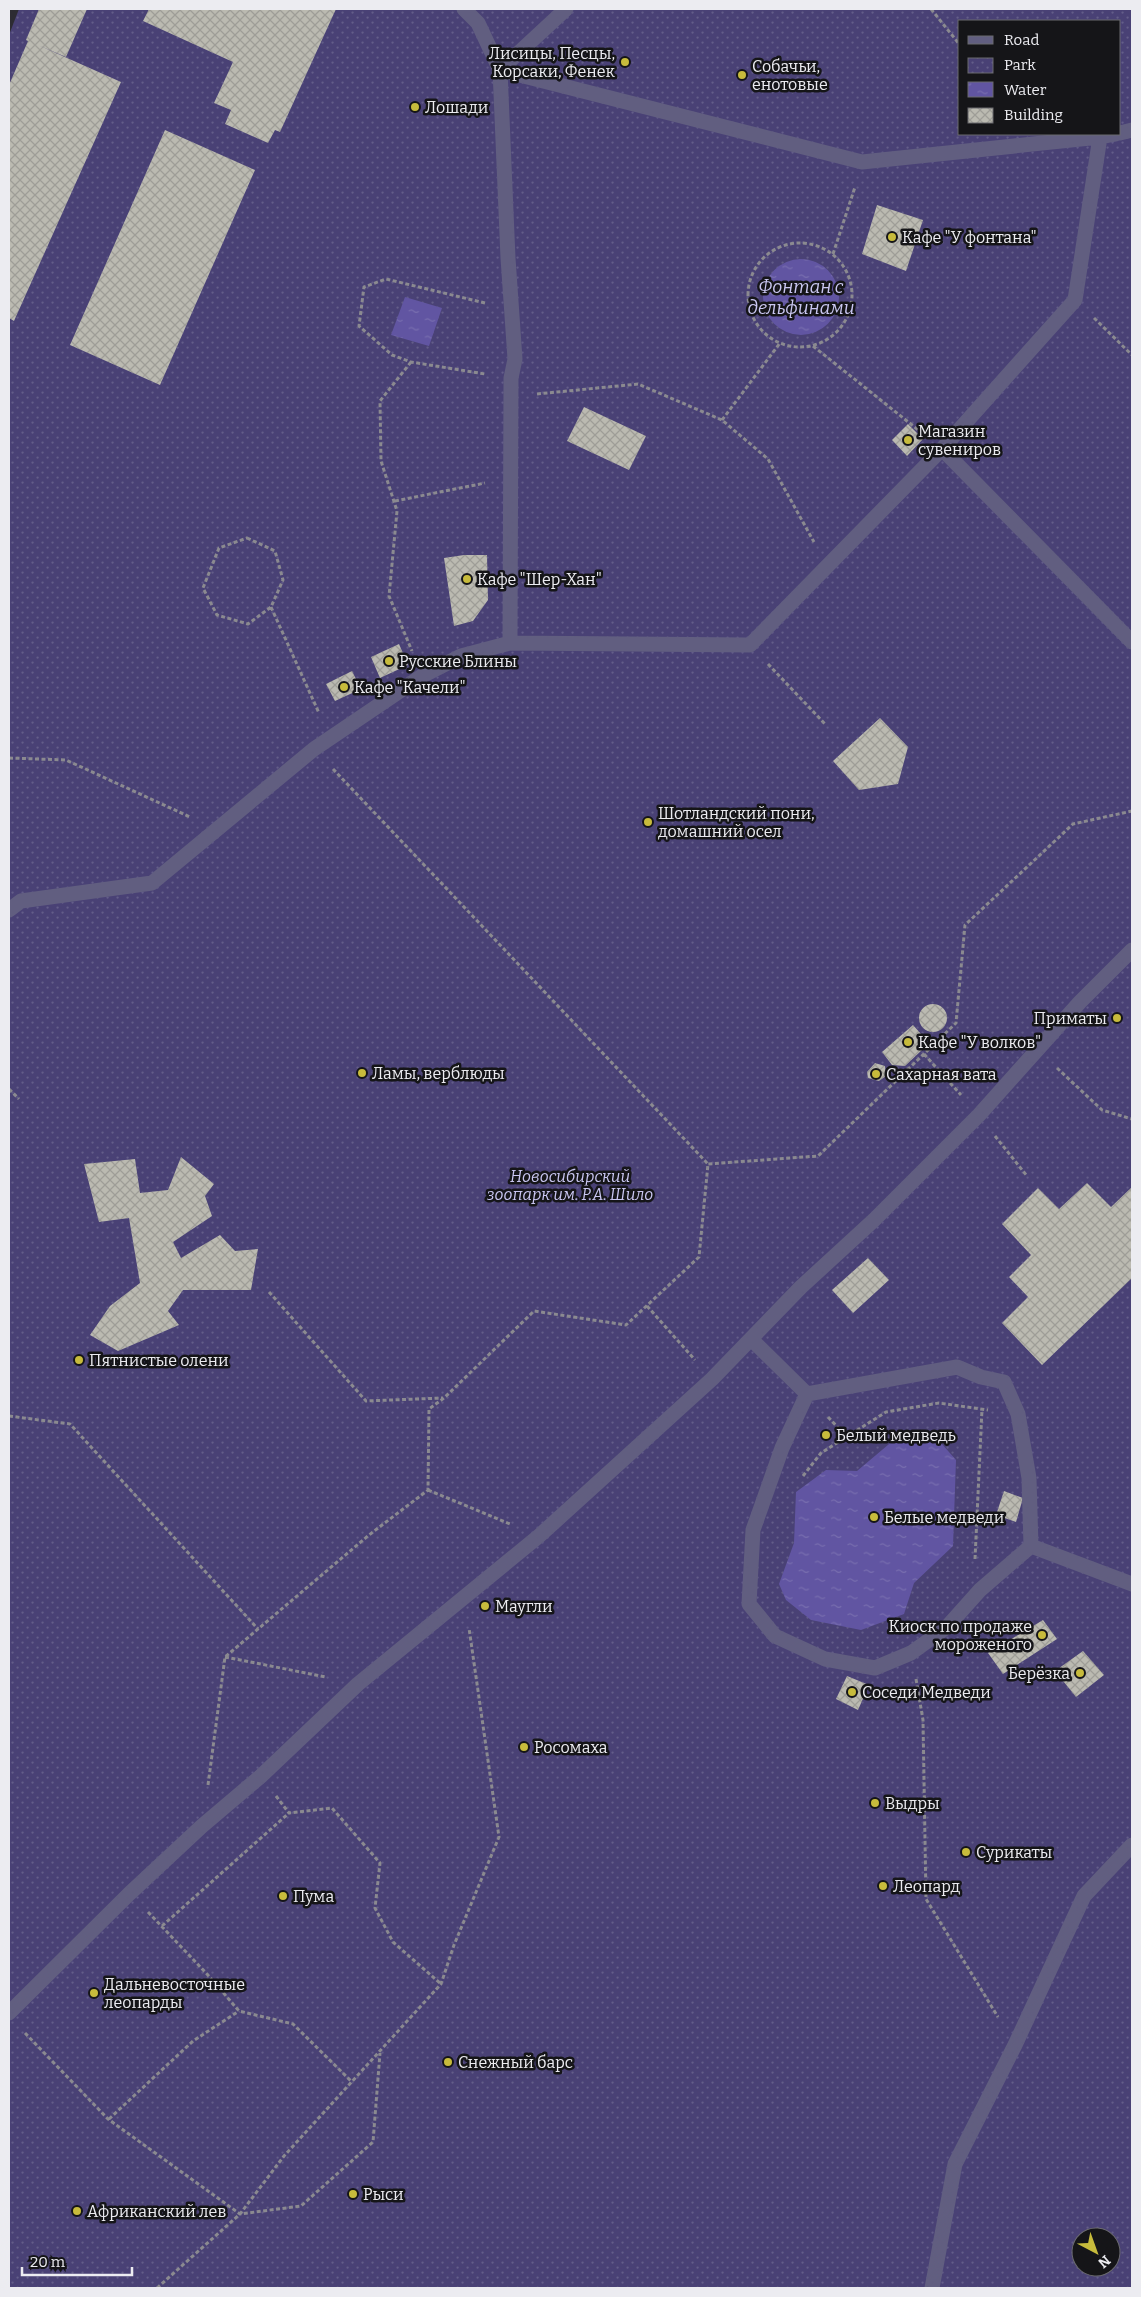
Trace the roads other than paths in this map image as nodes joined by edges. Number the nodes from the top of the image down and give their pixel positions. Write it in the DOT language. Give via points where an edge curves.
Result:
graph roads {
  1 [pos="464,9"];
  2 [pos="566,9"];
  3 [pos="500,70"];
  4 [pos="1109,135"];
  5 [pos="1100,137"];
  6 [pos="942,449"];
  7 [pos="510,642"];
  8 [pos="1132,642"];
  9 [pos="9,910"];
  10 [pos="1132,950"];
  11 [pos="751,1339"];
  12 [pos="807,1394"];
  13 [pos="1031,1546"];
  14 [pos="1132,1584"];
  15 [pos="1132,1845"];
  16 [pos="9,2012"];
  17 [pos="932,2288"];
  1 -- 3 [label="street" via="478,23"];
  2 -- 3 [label="street"];
  3 -- 5 [label="street" via="862,162"];
  3 -- 7 [label="street" via="515,359 511,378"];
  4 -- 5 [label="street"];
  5 -- 6 [label="street" via="1075,300"];
  6 -- 7 [label="street" via="750,645"];
  6 -- 8 [label="street"];
  7 -- 9 [label="street" via="461,656 422,676 314,749 152,883 22,901"];
  10 -- 11 [label="street" via="1038,1047 979,1115"];
  11 -- 12 [label="street"];
  11 -- 16 [label="street" via="712,1379 539,1536 358,1684 129,1894"];
  12 -- 13 [label="street" via="957,1367 1004,1382 1018,1414 1029,1478"];
  12 -- 13 [label="street" via="782,1448 752,1530 749,1604 775,1636 824,1659 875,1668 911,1653 947,1627 980,1590"];
  13 -- 14 [label="street"];
  15 -- 17 [label="street" via="1084,1896 1016,2045 956,2164"];
}
